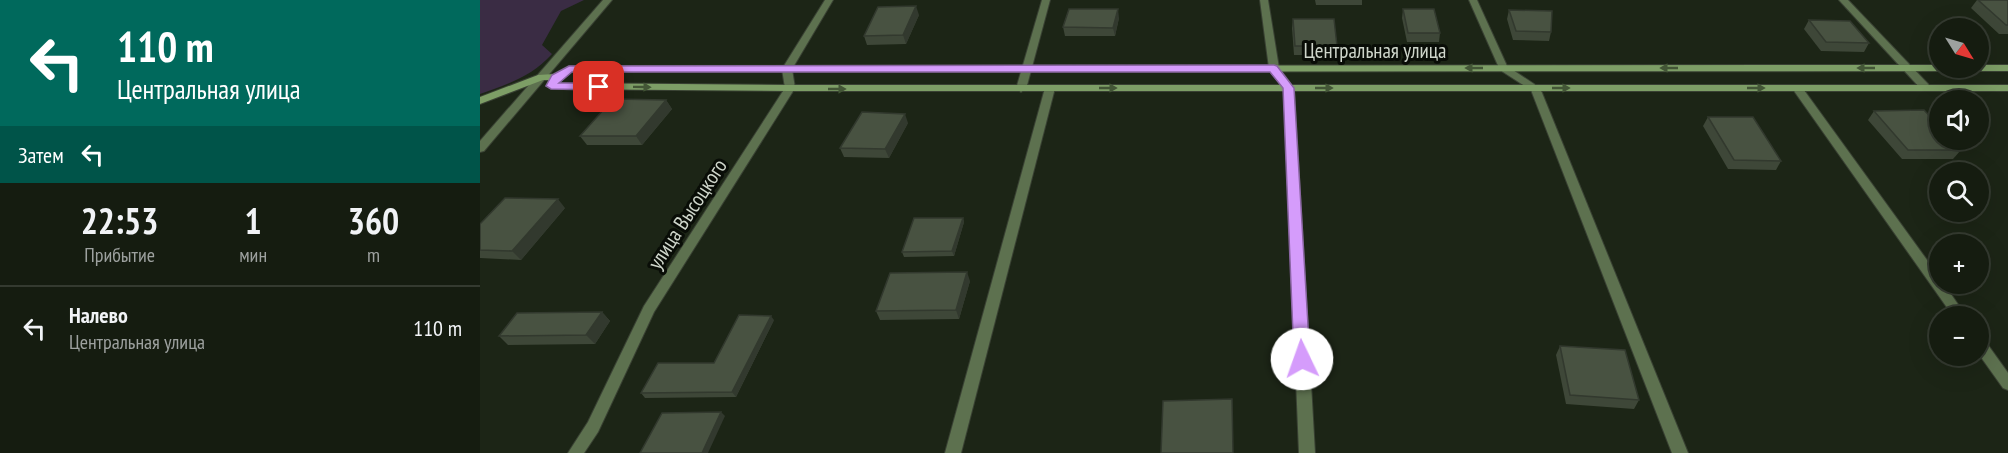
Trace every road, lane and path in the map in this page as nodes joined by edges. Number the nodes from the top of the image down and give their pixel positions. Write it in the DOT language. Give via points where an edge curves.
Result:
graph roads {
  1 [pos="599,0"];
  2 [pos="608,0"];
  3 [pos="829,0"];
  4 [pos="1046,0"];
  5 [pos="1264,0"];
  6 [pos="1473,0"];
  7 [pos="1843,0"];
  8 [pos="598,11"];
  9 [pos="1503,68"];
  10 [pos="1908,68"];
  11 [pos="2008,68"];
  12 [pos="787,69"];
  13 [pos="1026,69"];
  14 [pos="1274,69"];
  15 [pos="542,77"];
  16 [pos="556,77"];
  17 [pos="790,88"];
  18 [pos="1050,88"];
  19 [pos="1288,88"];
  20 [pos="1535,88"];
  21 [pos="1797,88"];
  22 [pos="1926,88"];
  23 [pos="2008,88"];
  24 [pos="1021,89"];
  25 [pos="480,101"];
  26 [pos="480,148"];
  27 [pos="1953,306"];
  28 [pos="1989,357"];
  29 [pos="2008,384"];
  30 [pos="576,453"];
  31 [pos="953,453"];
  32 [pos="1307,453"];
  33 [pos="1680,453"];
  1 -- 8 [label="street"];
  2 -- 8 [label="street"];
  3 -- 12 [label="street"];
  4 -- 13 [label="street"];
  5 -- 14 [label="street"];
  6 -- 9 [label="street"];
  7 -- 10 [label="street"];
  8 -- 15 [label="street"];
  10 -- 9 [label="street, Центральная улица, one-way"];
  9 -- 14 [label="street, Центральная улица, one-way"];
  9 -- 20 [label="street"];
  10 -- 11 [label="street, Центральная улица"];
  10 -- 22 [label="street"];
  12 -- 13 [label="street, Центральная улица"];
  12 -- 16 [label="street, Центральная улица" via="569,69"];
  12 -- 17 [label="street"];
  13 -- 14 [label="street, Центральная улица"];
  13 -- 24 [label="street"];
  14 -- 19 [label="street"];
  15 -- 16 [label="street"];
  15 -- 25 [label="street"];
  15 -- 26 [label="street"];
  16 -- 17 [label="street, Центральная улица, one-way" via="551,86"];
  17 -- 24 [label="street, Центральная улица, one-way"];
  17 -- 30 [label="street, улица Высоцкого" via="649,310 594,427"];
  18 -- 19 [label="street, Центральная улица, one-way"];
  18 -- 24 [label="street, Центральная улица"];
  18 -- 31 [label="street"];
  19 -- 20 [label="street, Центральная улица, one-way"];
  19 -- 32 [label="street"];
  20 -- 21 [label="street, Центральная улица, one-way"];
  20 -- 33 [label="street"];
  21 -- 22 [label="street, Центральная улица"];
  21 -- 27 [label="street"];
  22 -- 23 [label="street, Центральная улица"];
  28 -- 29 [label="street"];
}
